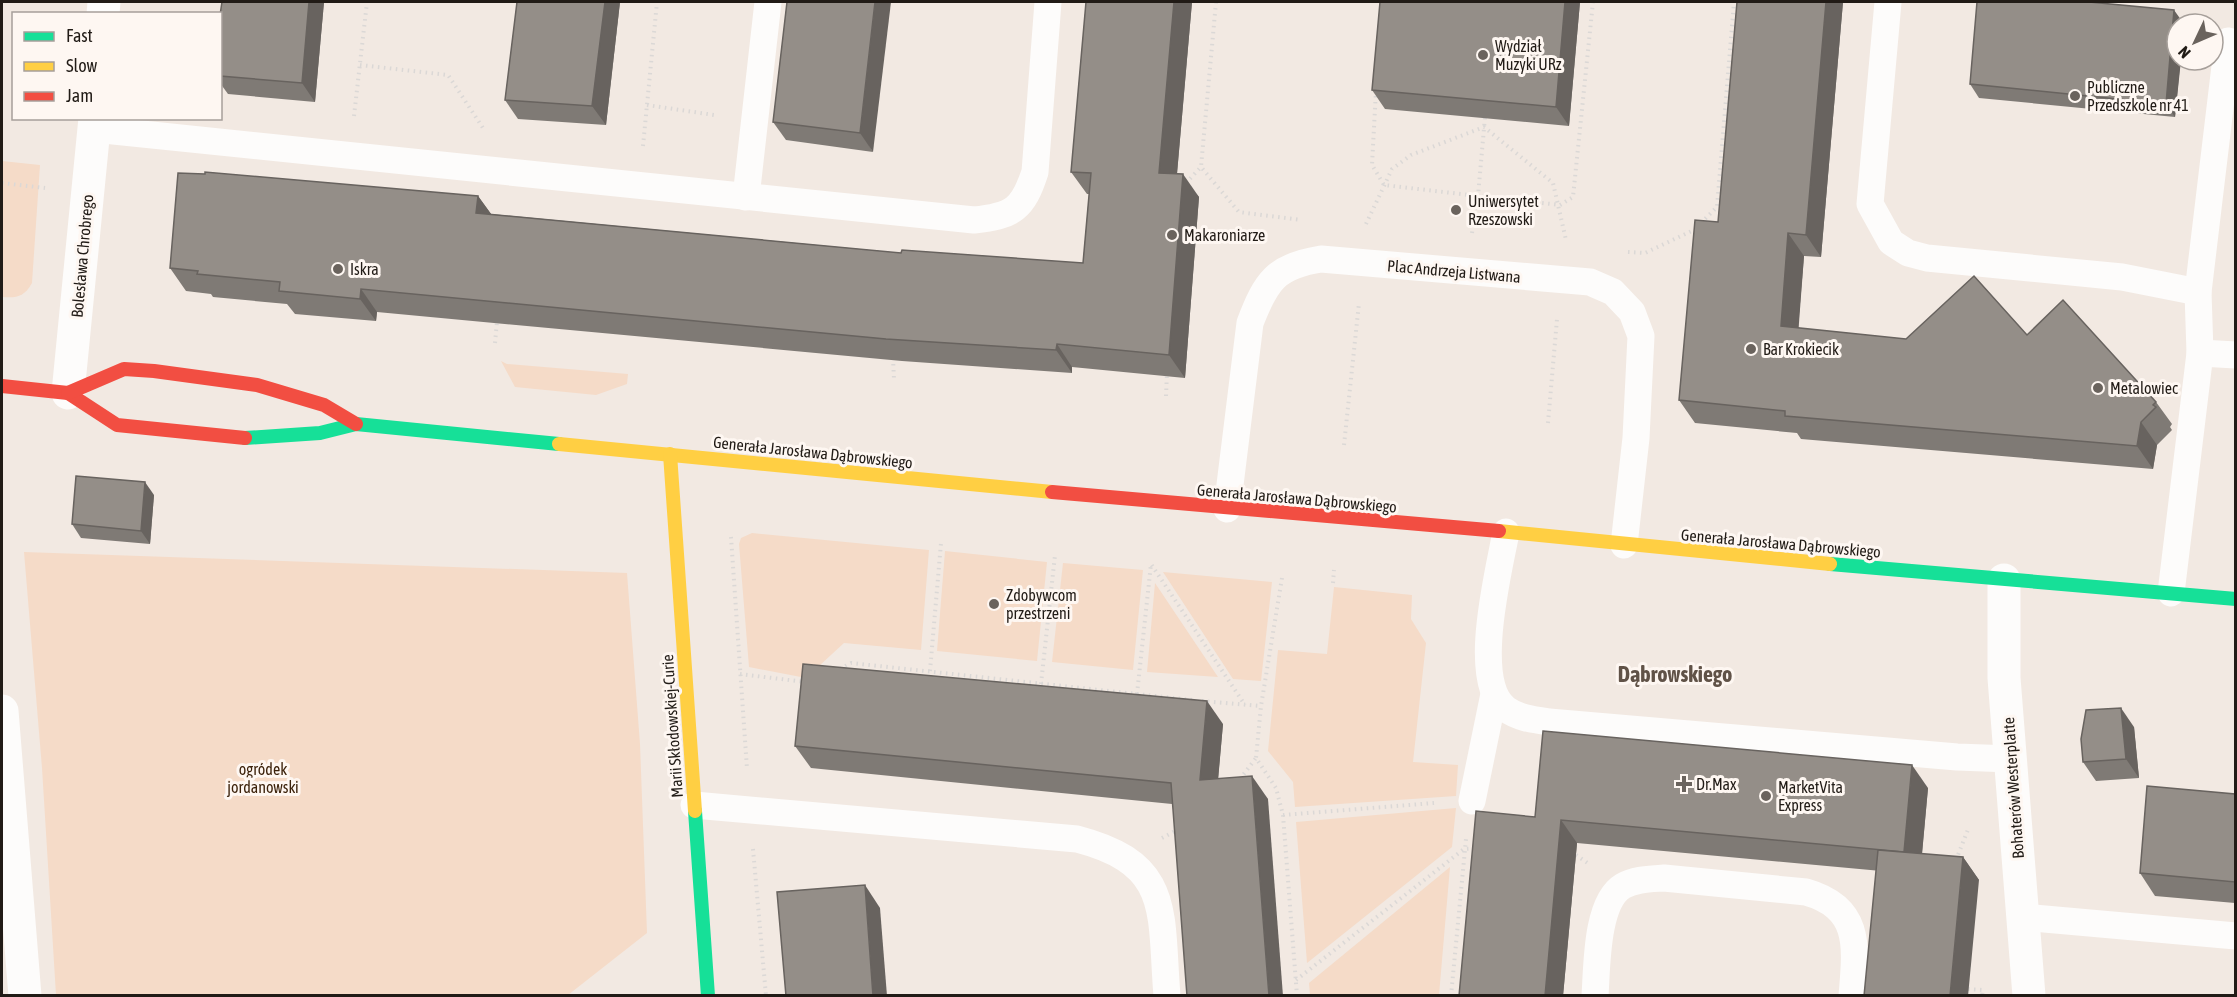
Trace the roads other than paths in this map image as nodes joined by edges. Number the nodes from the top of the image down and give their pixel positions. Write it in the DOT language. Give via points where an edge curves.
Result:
graph roads {
  1 [pos="768,2"];
  2 [pos="1048,2"];
  3 [pos="1888,2"];
  4 [pos="2228,41"];
  5 [pos="95,124"];
  6 [pos="746,196"];
  7 [pos="2198,292"];
  8 [pos="2200,353"];
  9 [pos="2235,355"];
  10 [pos="2,386"];
  11 [pos="68,393"];
  12 [pos="356,423"];
  13 [pos="670,454"];
  14 [pos="1227,509"];
  15 [pos="1506,531"];
  16 [pos="1624,545"];
  17 [pos="2004,580"];
  18 [pos="2171,593"];
  19 [pos="2235,599"];
  20 [pos="1494,694"];
  21 [pos="2,711"];
  22 [pos="3,748"];
  23 [pos="2011,759"];
  24 [pos="1472,801"];
  25 [pos="694,805"];
  26 [pos="2022,917"];
  27 [pos="2235,936"];
  28 [pos="25,996"];
  29 [pos="708,996"];
  30 [pos="1167,996"];
  31 [pos="1595,996"];
  32 [pos="1852,996"];
  33 [pos="2029,996"];
  1 -- 6 [label="lane"];
  2 -- 6 [label="lane" via="1035,172 1028,193 1016,210 996,218 974,220"];
  3 -- 7 [label="lane" via="1870,204 1891,242 1908,253 1927,258 2122,277"];
  4 -- 7 [label="lane"];
  5 -- 6 [label="lane" via="350,156"];
  5 -- 11 [label="street, Bolesława Chrobrego"];
  7 -- 8 [label="lane"];
  8 -- 9 [label="lane"];
  8 -- 18 [label="lane"];
  10 -- 11 [label="main road, Generała Jarosława Dąbrowskiego"];
  11 -- 12 [label="main road, Generała Jarosława Dąbrowskiego" via="117,424 128,426 249,438 320,433"];
  11 -- 12 [label="main road, Generała Jarosława Dąbrowskiego" via="123,369 154,371 256,385 324,405"];
  12 -- 13 [label="main road, Generała Jarosława Dąbrowskiego"];
  13 -- 14 [label="main road, Generała Jarosława Dąbrowskiego"];
  13 -- 25 [label="main road, Marii Skłodowskiej-Curie"];
  14 -- 15 [label="main road, Generała Jarosława Dąbrowskiego"];
  14 -- 16 [label="lane, Plac Andrzeja Listwana" via="1250,323 1261,295 1275,275 1298,263 1321,259 1590,282 1613,292 1632,312 1641,336 1636,438"];
  15 -- 16 [label="main road, Generała Jarosława Dąbrowskiego"];
  15 -- 20 [label="lane" via="1490,622 1489,677"];
  16 -- 17 [label="main road, Generała Jarosława Dąbrowskiego"];
  17 -- 18 [label="main road, Generała Jarosława Dąbrowskiego"];
  17 -- 23 [label="street, Bohaterów Westerplatte" via="2004,678"];
  18 -- 19 [label="main road, Generała Jarosława Dąbrowskiego"];
  20 -- 23 [label="lane" via="1506,709 1524,718 1550,723"];
  20 -- 24 [label="lane"];
  21 -- 22 [label="street"];
  22 -- 28 [label="street"];
  23 -- 26 [label="street, Bohaterów Westerplatte"];
  25 -- 29 [label="main road, Marii Skłodowskiej-Curie"];
  25 -- 30 [label="lane" via="1077,839 1105,846 1128,858 1148,877 1160,902"];
  26 -- 27 [label="lane"];
  26 -- 33 [label="street, Bohaterów Westerplatte"];
  31 -- 32 [label="lane" via="1601,931 1611,898 1622,886 1664,878 1824,897 1836,905 1855,938"];
}
